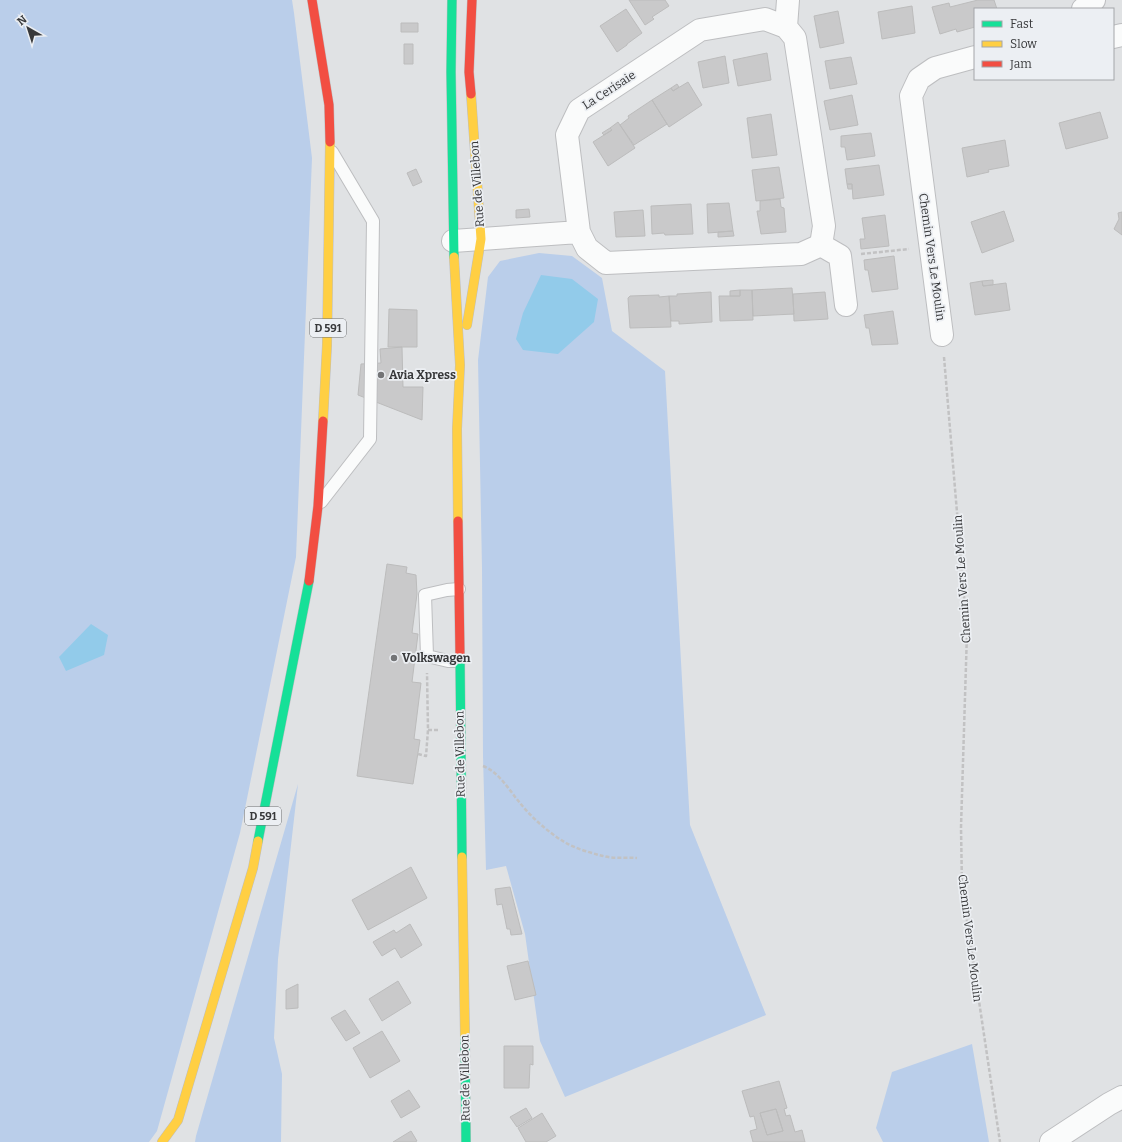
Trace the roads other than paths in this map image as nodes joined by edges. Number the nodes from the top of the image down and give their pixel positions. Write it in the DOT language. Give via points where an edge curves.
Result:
graph roads {
  1 [pos="312,0"];
  2 [pos="452,0"];
  3 [pos="472,0"];
  4 [pos="788,0"];
  5 [pos="1094,0"];
  6 [pos="1084,8"];
  7 [pos="786,27"];
  8 [pos="974,57"];
  9 [pos="330,149"];
  10 [pos="579,232"];
  11 [pos="481,239"];
  12 [pos="454,241"];
  13 [pos="821,245"];
  14 [pos="846,305"];
  15 [pos="942,335"];
  16 [pos="460,366"];
  17 [pos="318,506"];
  18 [pos="459,589"];
  19 [pos="460,661"];
  20 [pos="1122,1097"];
  21 [pos="178,1120"];
  22 [pos="179,1134"];
  23 [pos="162,1142"];
  24 [pos="466,1142"];
  25 [pos="1051,1142"];
  1 -- 9 [label="main road, D 591" via="328,105"];
  2 -- 12 [label="main road, Rue de Villebon"];
  3 -- 11 [label="main road, Rue de Villebon" via="469,72"];
  4 -- 7 [label="street"];
  5 -- 6 [label="street"];
  7 -- 10 [label="street, La Cerisaie" via="765,19 700,30 579,110 567,135"];
  7 -- 13 [label="street" via="795,38 824,226"];
  8 -- 15 [label="street, Chemin Vers Le Moulin" via="935,68 919,79 911,96"];
  9 -- 17 [label="main road, D 591" via="327,345"];
  9 -- 17 [label="lane" via="373,221 370,439"];
  10 -- 11 [label="street"];
  10 -- 13 [label="street, La Cerisaie" via="587,248 606,263 801,254"];
  11 -- 12 [label="street"];
  11 -- 16 [label="main road, Rue de Villebon"];
  12 -- 16 [label="main road, Rue de Villebon"];
  13 -- 14 [label="street" via="840,256"];
  16 -- 18 [label="main road, Rue de Villebon" via="457,429"];
  17 -- 21 [label="main road, D 591" via="307,594 253,868"];
  18 -- 19 [label="main road, Rue de Villebon"];
  18 -- 19 [label="lane" via="425,595 427,656"];
  19 -- 24 [label="main road, Rue de Villebon"];
  20 -- 25 [label="street"];
  21 -- 22 [label="main road, D 591"];
  21 -- 23 [label="main road, D 591"];
}
